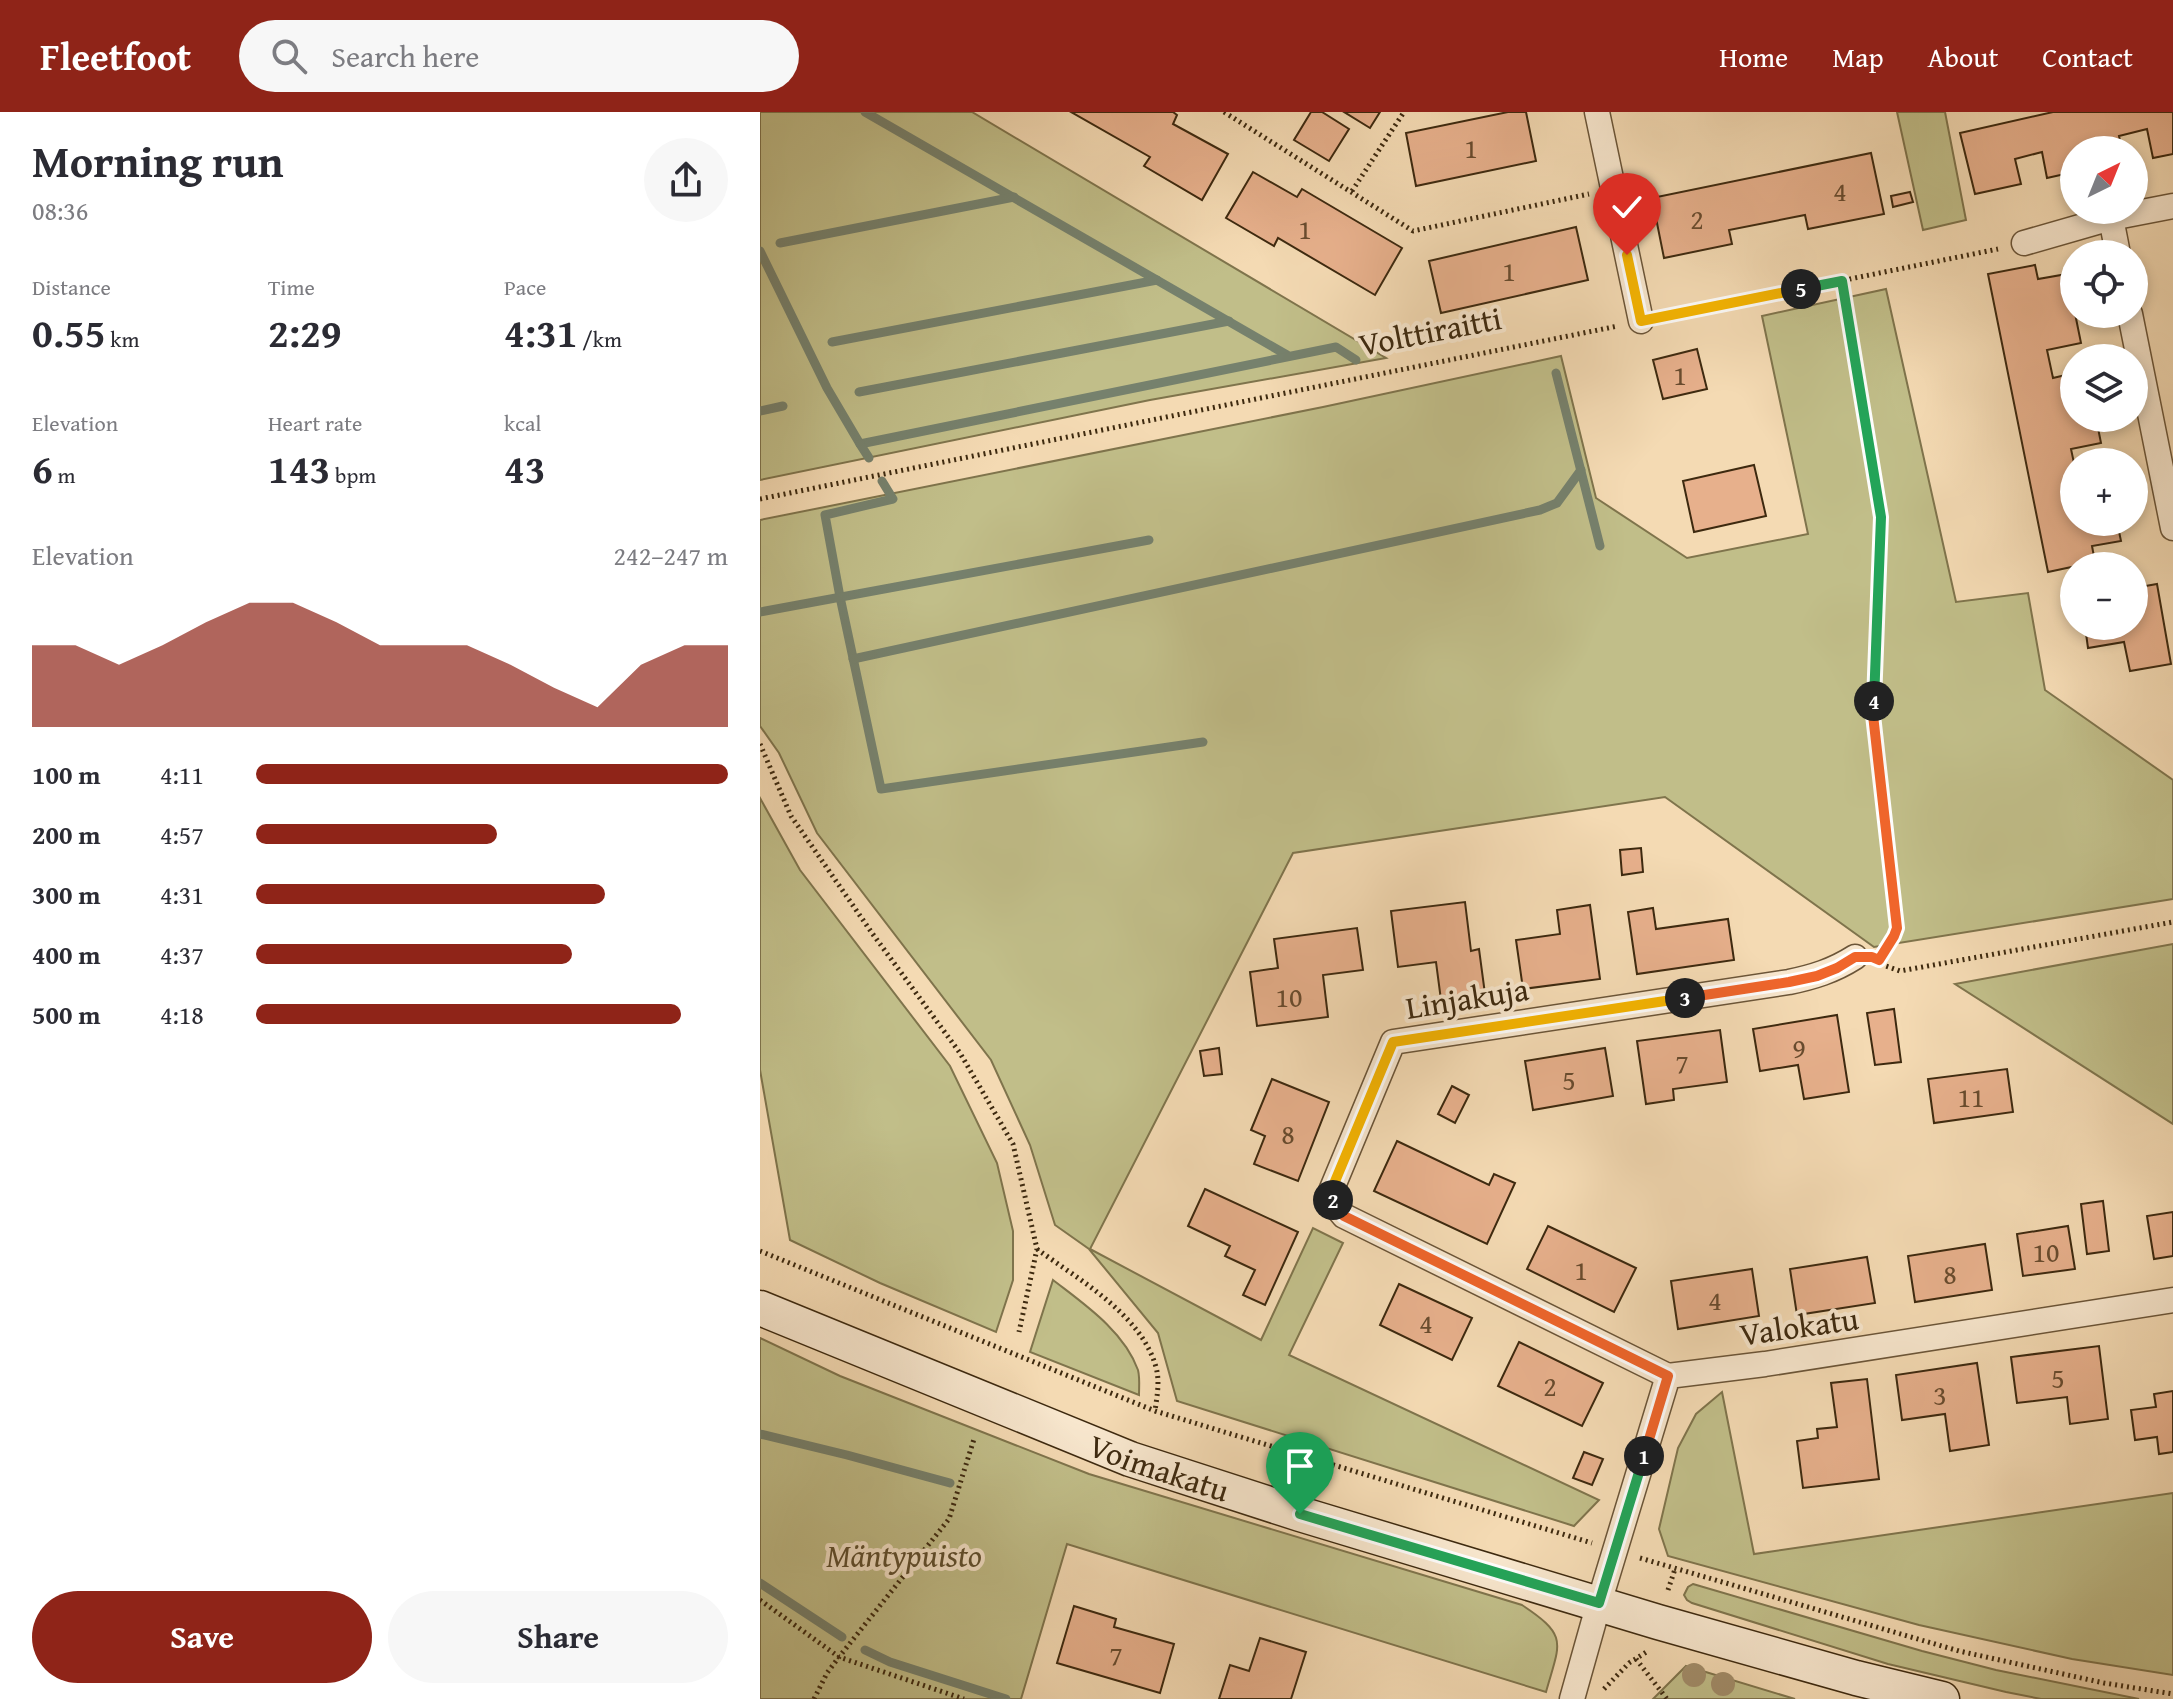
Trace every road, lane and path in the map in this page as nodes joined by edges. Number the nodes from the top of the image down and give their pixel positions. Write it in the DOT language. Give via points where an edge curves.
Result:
graph roads {
  1 [pos="1224,112"];
  2 [pos="1404,112"];
  3 [pos="1597,112"];
  4 [pos="1613,189"];
  5 [pos="1352,191"];
  6 [pos="2173,206"];
  7 [pos="2148,211"];
  8 [pos="2090,224"];
  9 [pos="2024,243"];
  10 [pos="1842,281"];
  11 [pos="1641,321"];
  12 [pos="2133,328"];
  13 [pos="760,499"];
  14 [pos="2173,528"];
  15 [pos="760,744"];
  16 [pos="2173,922"];
  17 [pos="1855,957"];
  18 [pos="1879,960"];
  19 [pos="1037,1249"];
  20 [pos="760,1251"];
  21 [pos="2173,1300"];
  22 [pos="760,1308"];
  23 [pos="1019,1332"];
  24 [pos="1668,1376"];
  25 [pos="1155,1411"];
  26 [pos="974,1439"];
  27 [pos="1601,1546"];
  28 [pos="1648,1546"];
  29 [pos="1634,1556"];
  30 [pos="1645,1560"];
  31 [pos="1675,1569"];
  32 [pos="1668,1590"];
  33 [pos="760,1600"];
  34 [pos="1599,1603"];
  35 [pos="1652,1643"];
  36 [pos="839,1657"];
  37 [pos="1636,1659"];
  38 [pos="2173,1694"];
  39 [pos="814,1699"];
  40 [pos="964,1699"];
  41 [pos="1572,1699"];
  42 [pos="1598,1699"];
  43 [pos="1667,1699"];
  44 [pos="1942,1699"];
  1 -- 5 [label="path"];
  2 -- 5 [label="path"];
  3 -- 4 [label="street"];
  4 -- 5 [label="path" via="1413,231"];
  4 -- 11 [label="street"];
  6 -- 7 [label="street"];
  8 -- 9 [label="street"];
  9 -- 10 [label="path, Volttiraitti"];
  10 -- 11 [label="path, Volttiraitti"];
  10 -- 18 [label="path" via="1881,517 1873,715 1897,928"];
  11 -- 13 [label="path, Volttiraitti"];
  12 -- 14 [label="street"];
  15 -- 19 [label="path" via="791,816 960,1053 1013,1144"];
  16 -- 18 [label="path" via="1900,971"];
  17 -- 18 [label="path"];
  17 -- 24 [label="street, Linjakuja" via="1817,976 1789,982 1393,1042 1331,1191 1333,1203 1344,1216"];
  19 -- 23 [label="path"];
  19 -- 25 [label="path" via="1115,1308 1146,1343 1159,1387"];
  20 -- 25 [label="path"];
  21 -- 24 [label="street, Valokatu"];
  22 -- 34 [label="street, Voimakatu" via="1130,1459"];
  24 -- 34 [label="street"];
  25 -- 27 [label="path"];
  26 -- 36 [label="path" via="949,1519"];
  28 -- 30 [label="path"];
  29 -- 30 [label="path"];
  30 -- 31 [label="path"];
  31 -- 32 [label="path"];
  31 -- 38 [label="path" via="1959,1651"];
  33 -- 36 [label="path"];
  34 -- 41 [label="street"];
  34 -- 44 [label="street, Voimakatu"];
  35 -- 37 [label="path"];
  36 -- 39 [label="path"];
  36 -- 40 [label="path"];
  37 -- 42 [label="path"];
  37 -- 43 [label="path"];
}
